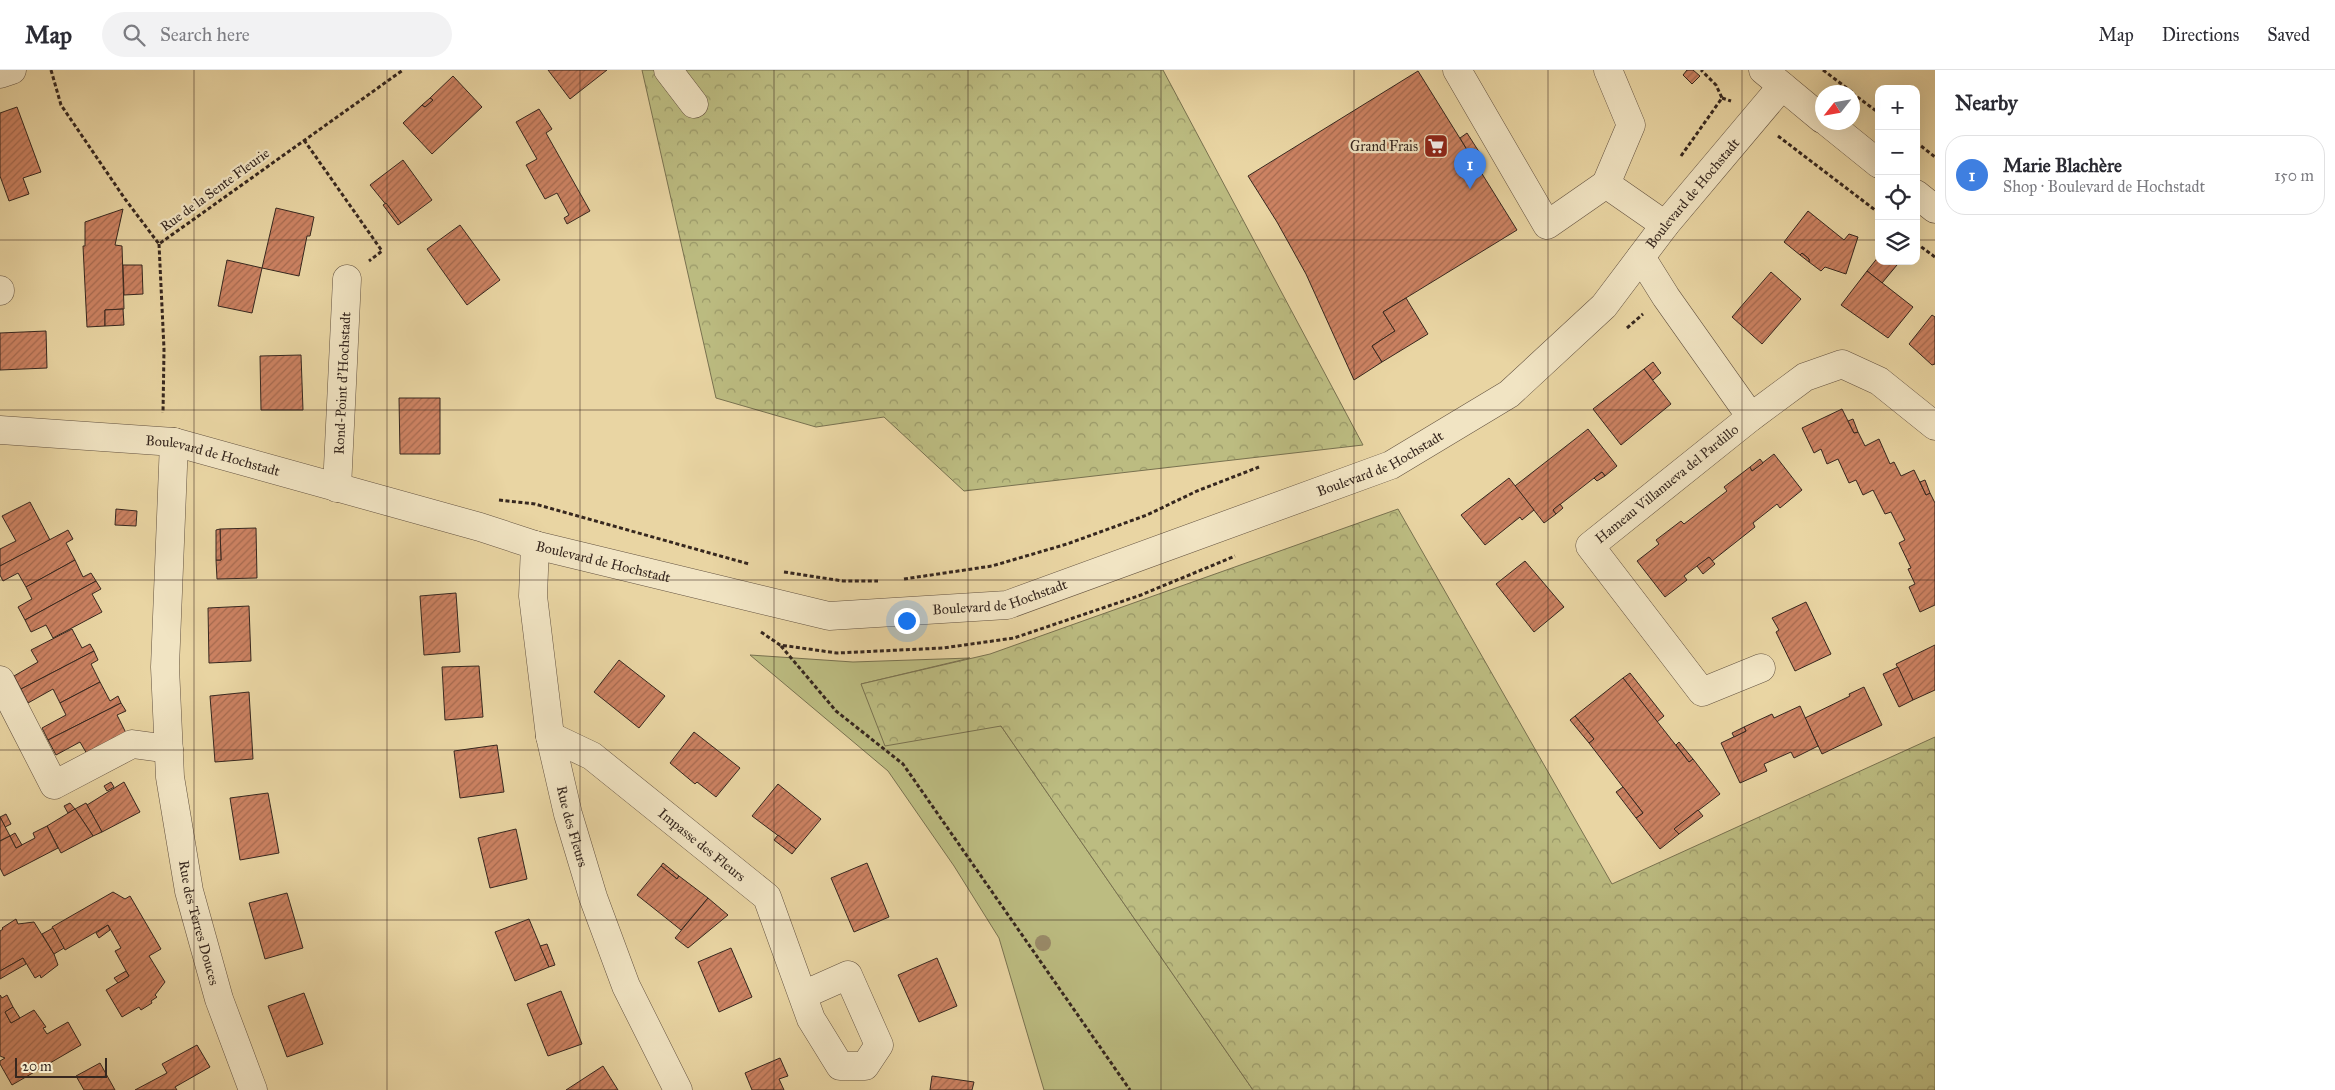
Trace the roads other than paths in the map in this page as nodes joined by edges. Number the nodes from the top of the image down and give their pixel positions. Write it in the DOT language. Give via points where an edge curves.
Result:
graph roads {
  1 [pos="12,70"];
  2 [pos="668,70"];
  3 [pos="1457,70"];
  4 [pos="1608,70"];
  5 [pos="0,74"];
  6 [pos="1773,78"];
  7 [pos="694,104"];
  8 [pos="1815,113"];
  9 [pos="1837,130"];
  10 [pos="1875,161"];
  11 [pos="1606,184"];
  12 [pos="1920,197"];
  13 [pos="1935,209"];
  14 [pos="1665,225"];
  15 [pos="1641,257"];
  16 [pos="347,279"];
  17 [pos="1751,418"];
  18 [pos="1935,426"];
  19 [pos="0,430"];
  20 [pos="168,441"];
  21 [pos="337,488"];
  22 [pos="535,544"];
  23 [pos="1760,668"];
  24 [pos="0,680"];
  25 [pos="550,736"];
  26 [pos="169,749"];
  27 [pos="803,996"];
  28 [pos="253,1090"];
  29 [pos="678,1090"];
  1 -- 5 [label="street"];
  2 -- 7 [label="street"];
  3 -- 11 [label="street" via="1547,225"];
  4 -- 11 [label="street" via="1631,125"];
  6 -- 8 [label="street"];
  6 -- 14 [label="street, Boulevard de Hochstadt" via="1754,118"];
  9 -- 10 [label="street"];
  11 -- 14 [label="street"];
  12 -- 13 [label="street"];
  14 -- 15 [label="street, Boulevard de Hochstadt"];
  15 -- 17 [label="street, Hameau Villanueva del Pardillo"];
  15 -- 22 [label="street, Boulevard de Hochstadt" via="1604,306 1509,394 1391,465 1007,605 829,616"];
  16 -- 21 [label="street, Rond-Point d'Hochstadt"];
  17 -- 18 [label="street, Hameau Villanueva del Pardillo" via="1805,377 1842,364 1879,381"];
  17 -- 23 [label="street, Hameau Villanueva del Pardillo" via="1590,546 1702,692"];
  19 -- 20 [label="street, Boulevard de Hochstadt"];
  20 -- 21 [label="street, Boulevard de Hochstadt"];
  20 -- 26 [label="street, Rue des Terres Douces" via="165,667"];
  21 -- 22 [label="street, Boulevard de Hochstadt"];
  22 -- 25 [label="street, Rue des Fleurs" via="533,596"];
  24 -- 26 [label="street" via="54,785 132,744"];
  25 -- 27 [label="street, Impasse des Fleurs" via="592,756 767,897"];
  25 -- 29 [label="street, Rue des Fleurs" via="568,814 593,897 626,986"];
  26 -- 28 [label="street, Rue des Terres Douces" via="170,777 189,891 219,999"];
}
